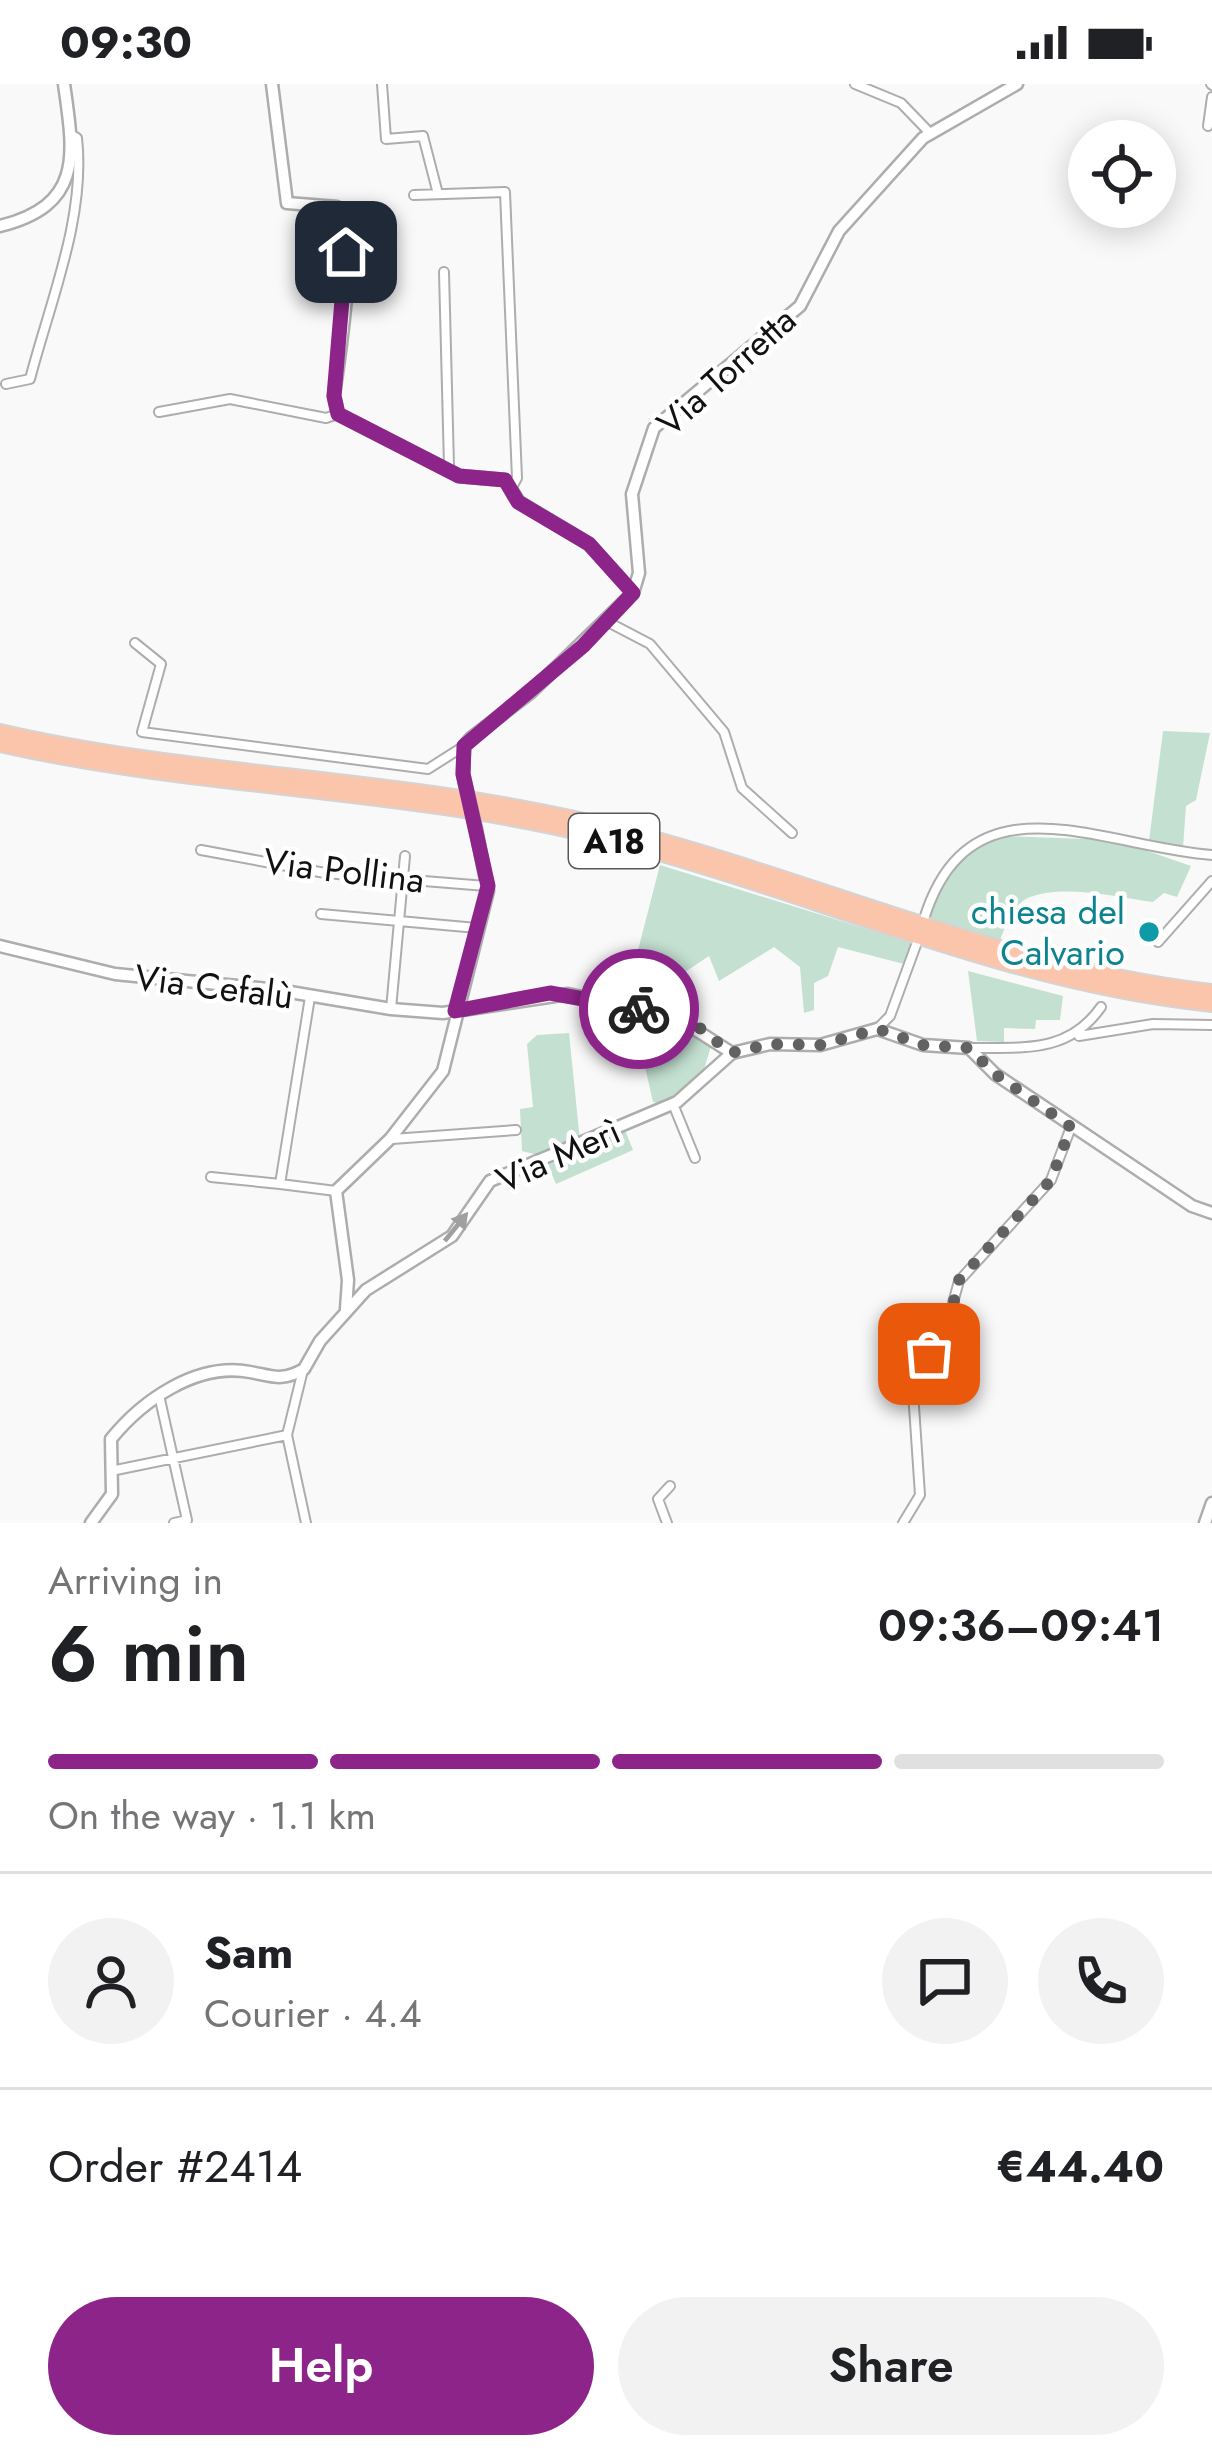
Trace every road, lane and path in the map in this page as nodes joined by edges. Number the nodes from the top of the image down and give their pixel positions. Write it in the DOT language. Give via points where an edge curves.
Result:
graph roads {
  1 [pos="64,84"];
  2 [pos="272,84"];
  3 [pos="382,84"];
  4 [pos="855,84"];
  5 [pos="1017,84"];
  6 [pos="1212,98"];
  7 [pos="1208,126"];
  8 [pos="929,132"];
  9 [pos="71,134"];
  10 [pos="438,194"];
  11 [pos="415,195"];
  12 [pos="0,226"];
  13 [pos="444,272"];
  14 [pos="6,384"];
  15 [pos="159,412"];
  16 [pos="338,414"];
  17 [pos="449,466"];
  18 [pos="512,488"];
  19 [pos="633,593"];
  20 [pos="606,622"];
  21 [pos="135,644"];
  22 [pos="0,732"];
  23 [pos="0,744"];
  24 [pos="464,746"];
  25 [pos="792,833"];
  26 [pos="201,850"];
  27 [pos="1212,855"];
  28 [pos="405,856"];
  29 [pos="403,879"];
  30 [pos="1212,881"];
  31 [pos="488,886"];
  32 [pos="321,914"];
  33 [pos="924,920"];
  34 [pos="399,921"];
  35 [pos="477,928"];
  36 [pos="1158,942"];
  37 [pos="916,945"];
  38 [pos="0,946"];
  39 [pos="1212,992"];
  40 [pos="310,998"];
  41 [pos="1212,1004"];
  42 [pos="1101,1007"];
  43 [pos="392,1010"];
  44 [pos="455,1011"];
  45 [pos="890,1016"];
  46 [pos="1212,1025"];
  47 [pos="878,1029"];
  48 [pos="892,1033"];
  49 [pos="1078,1036"];
  50 [pos="722,1048"];
  51 [pos="969,1048"];
  52 [pos="705,1077"];
  53 [pos="673,1104"];
  54 [pos="1071,1127"];
  55 [pos="516,1130"];
  56 [pos="391,1139"];
  57 [pos="695,1158"];
  58 [pos="211,1177"];
  59 [pos="280,1184"];
  60 [pos="336,1191"];
  61 [pos="1212,1214"];
  62 [pos="348,1280"];
  63 [pos="366,1291"];
  64 [pos="344,1316"];
  65 [pos="304,1369"];
  66 [pos="159,1393"];
  67 [pos="287,1435"];
  68 [pos="174,1458"];
  69 [pos="110,1472"];
  70 [pos="670,1486"];
  71 [pos="1212,1503"];
  72 [pos="91,1523"];
  73 [pos="174,1523"];
  74 [pos="305,1523"];
  75 [pos="668,1523"];
  76 [pos="903,1523"];
  77 [pos="1204,1523"];
  1 -- 9 [label="street"];
  2 -- 16 [label="street" via="287,203 337,207 343,218"];
  3 -- 10 [label="street" via="386,139 423,136"];
  4 -- 8 [label="street" via="901,103"];
  5 -- 8 [label="street, Via Torretta"];
  6 -- 7 [label="street"];
  8 -- 19 [label="street, Via Torretta" via="839,231 800,306 654,428 632,494 639,573"];
  9 -- 12 [label="street" via="70,172 54,198 29,218"];
  9 -- 14 [label="street" via="79,160 74,212 30,379"];
  10 -- 11 [label="street"];
  10 -- 18 [label="street" via="505,192"];
  13 -- 17 [label="street"];
  15 -- 16 [label="street" via="230,399"];
  16 -- 17 [label="street"];
  17 -- 18 [label="street" via="459,476 505,480"];
  18 -- 19 [label="street" via="518,502 589,544"];
  19 -- 20 [label="street"];
  20 -- 24 [label="street"];
  20 -- 25 [label="street" via="650,644 724,732 742,788"];
  21 -- 24 [label="street" via="160,664 142,731 428,769"];
  22 -- 39 [label="highway, A18" via="534,810 676,846 1014,956"];
  23 -- 41 [label="highway, A18" via="532,822 654,851 1012,968"];
  24 -- 31 [label="street, bridge"];
  26 -- 29 [label="street, Via Pollina"];
  27 -- 33 [label="street" via="1082,832 998,834 954,856"];
  28 -- 29 [label="street"];
  29 -- 31 [label="street, Via Pollina"];
  29 -- 34 [label="street"];
  30 -- 36 [label="street"];
  31 -- 35 [label="street"];
  32 -- 34 [label="street"];
  34 -- 35 [label="street"];
  34 -- 43 [label="street"];
  35 -- 44 [label="street"];
  37 -- 45 [label="street"];
  38 -- 40 [label="street, Via Cefalù" via="116,974"];
  40 -- 43 [label="street, Via Cefalù"];
  40 -- 59 [label="street"];
  42 -- 49 [label="street"];
  43 -- 44 [label="street, Via Cefalù"];
  44 -- 50 [label="street, Via Cefalù" via="568,994 677,1018"];
  44 -- 56 [label="street" via="443,1071"];
  45 -- 47 [label="street"];
  45 -- 48 [label="street"];
  46 -- 49 [label="street"];
  47 -- 48 [label="street"];
  47 -- 50 [label="street" via="820,1045"];
  48 -- 51 [label="street"];
  49 -- 51 [label="street"];
  50 -- 52 [label="street"];
  50 -- 52 [label="street, Via Merì"];
  51 -- 54 [label="street"];
  52 -- 53 [label="street, Via Merì"];
  53 -- 57 [label="street"];
  63 -- 53 [label="street, Via Merì, one-way" via="452,1236 490,1181"];
  54 -- 61 [label="street"];
  54 -- 76 [label="street" via="1051,1180 958,1281 946,1328 912,1377 920,1495"];
  55 -- 56 [label="street"];
  56 -- 60 [label="street"];
  58 -- 59 [label="street"];
  59 -- 60 [label="street"];
  60 -- 62 [label="street"];
  62 -- 63 [label="street"];
  62 -- 64 [label="street"];
  63 -- 64 [label="street, Via Merì"];
  64 -- 65 [label="street, Via Merì"];
  65 -- 66 [label="street" via="272,1379 235,1372"];
  65 -- 67 [label="street"];
  66 -- 68 [label="street"];
  66 -- 69 [label="street" via="111,1439"];
  67 -- 68 [label="street"];
  67 -- 74 [label="street"];
  68 -- 69 [label="street"];
  68 -- 73 [label="street" via="187,1520"];
  69 -- 72 [label="street" via="112,1494"];
  70 -- 75 [label="street" via="658,1499"];
  71 -- 77 [label="street"];
}
